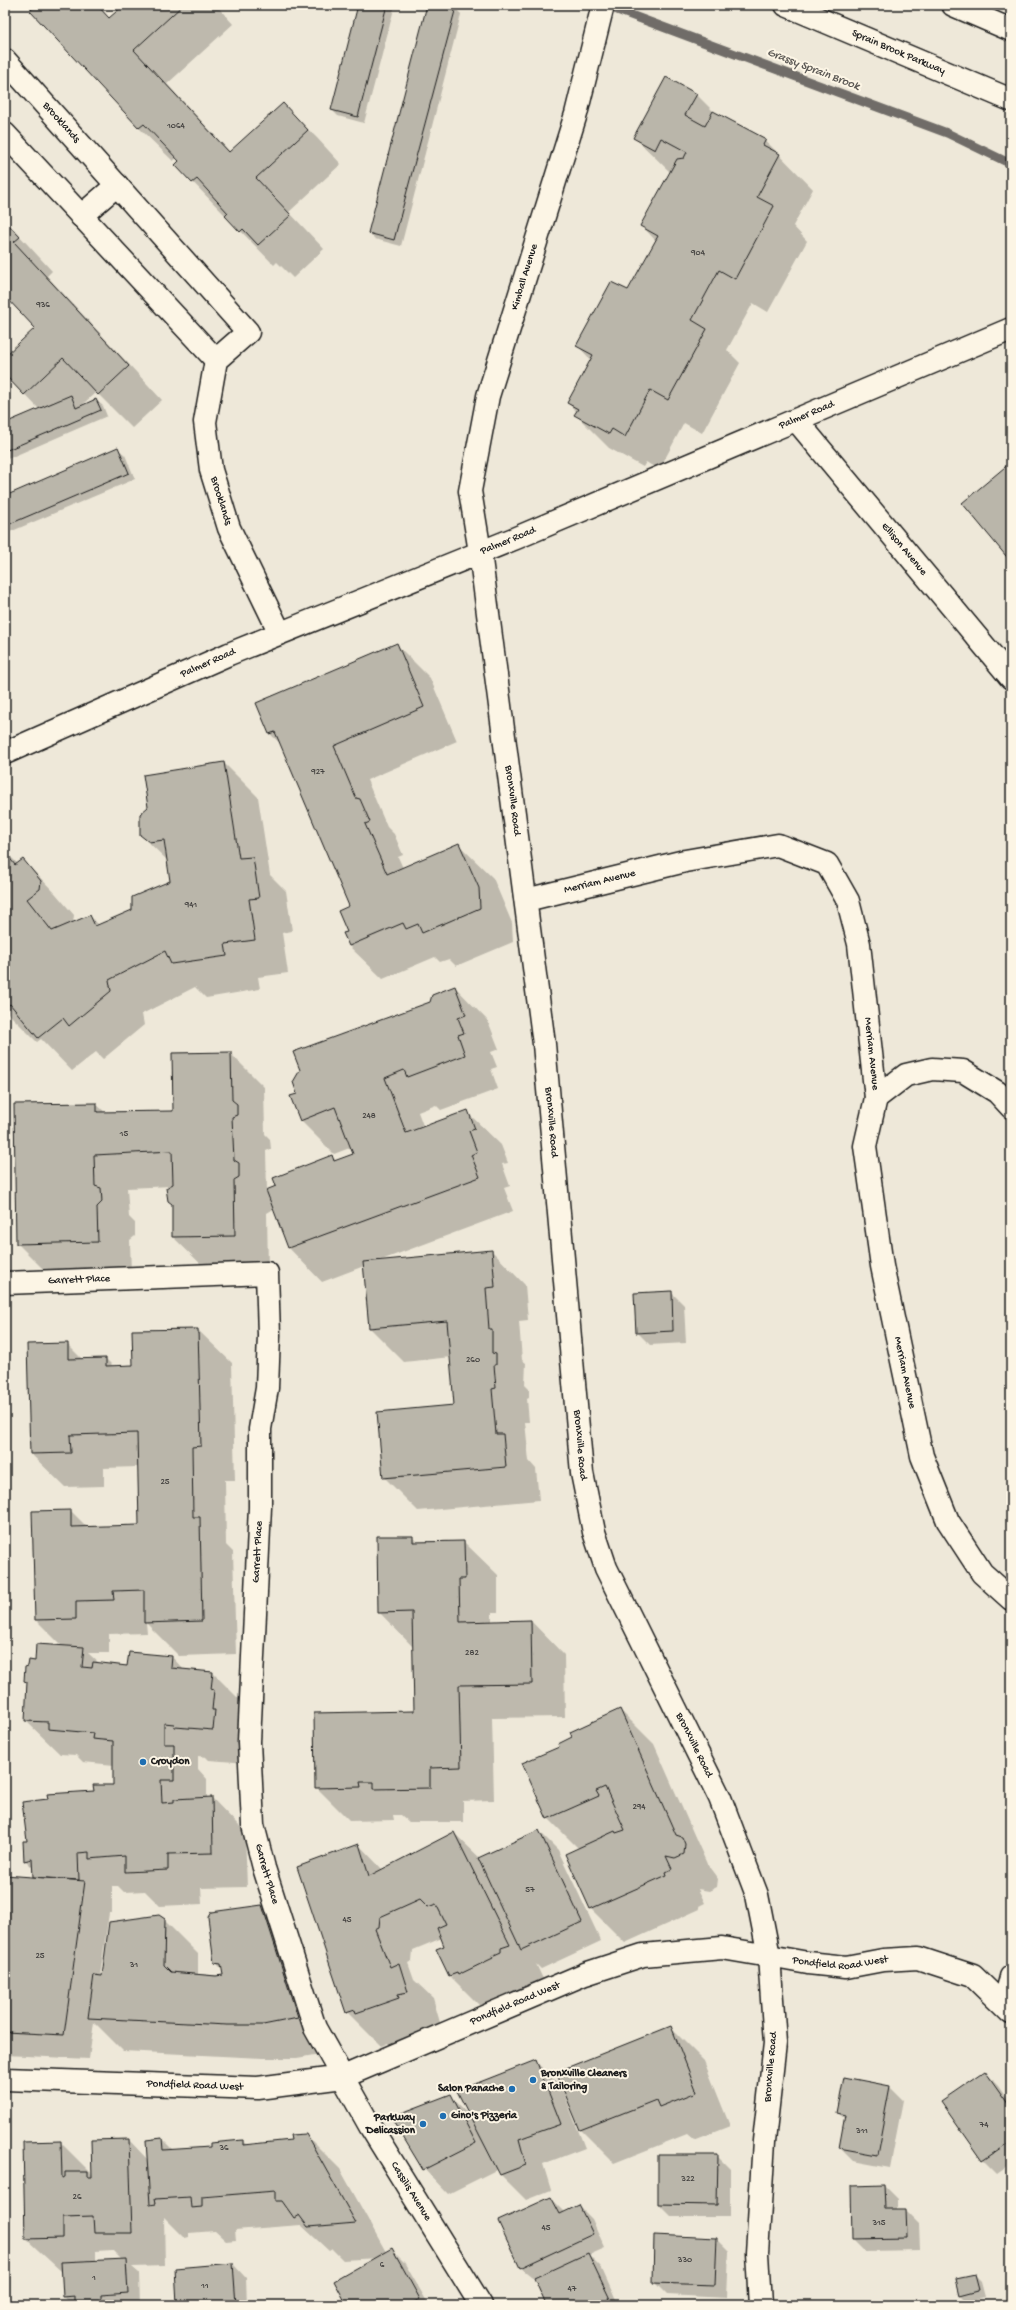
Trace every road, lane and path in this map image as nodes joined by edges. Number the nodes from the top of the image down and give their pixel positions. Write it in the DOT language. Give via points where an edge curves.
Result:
graph roads {
  1 [pos="603,5"];
  2 [pos="786,5"];
  3 [pos="953,5"];
  4 [pos="1011,30"];
  5 [pos="5,60"];
  6 [pos="1011,100"];
  7 [pos="5,134"];
  8 [pos="117,184"];
  9 [pos="81,216"];
  10 [pos="1011,329"];
  11 [pos="216,360"];
  12 [pos="797,421"];
  13 [pos="480,552"];
  14 [pos="280,632"];
  15 [pos="1011,678"];
  16 [pos="5,753"];
  17 [pos="526,900"];
  18 [pos="876,1098"];
  19 [pos="1011,1107"];
  20 [pos="5,1284"];
  21 [pos="1011,1599"];
  22 [pos="769,1956"];
  23 [pos="1011,1977"];
  24 [pos="1007,2009"];
  25 [pos="343,2077"];
  26 [pos="5,2079"];
  27 [pos="481,2305"];
  28 [pos="760,2305"];
  1 -- 13 [label="main road, Kimball Avenue" via="576,114 488,396 470,491"];
  2 -- 6 [label="main road, Sprain Brook Parkway"];
  3 -- 4 [label="main road"];
  5 -- 8 [label="main road, Brooklands"];
  7 -- 9 [label="main road"];
  8 -- 9 [label="main road"];
  8 -- 11 [label="main road, Brooklands" via="248,332"];
  9 -- 11 [label="main road"];
  10 -- 12 [label="main road, Palmer Road"];
  11 -- 14 [label="main road, Brooklands" via="205,422 211,470 229,528"];
  12 -- 13 [label="main road, Palmer Road"];
  12 -- 15 [label="main road, Ellison Avenue"];
  13 -- 14 [label="main road, Palmer Road"];
  13 -- 17 [label="main road, Bronxville Road"];
  14 -- 16 [label="main road, Palmer Road"];
  17 -- 18 [label="main road, Merriam Avenue" via="685,861 778,844 827,864 848,901 859,944"];
  17 -- 22 [label="main road, Bronxville Road" via="544,1044 582,1473 594,1532 606,1568 720,1798 757,1895"];
  18 -- 19 [label="main road" via="906,1075 932,1070 963,1071 997,1092"];
  18 -- 21 [label="main road, Merriam Avenue" via="865,1146 882,1266 922,1456 948,1521 982,1573"];
  20 -- 25 [label="main road, Garrett Place" via="267,1274 269,1335 267,1381 260,1429 260,1507 249,1742 254,1824 264,1868 315,2028"];
  22 -- 24 [label="main road, Pondfield Road West" via="846,1967 883,1960 918,1958 973,1976"];
  22 -- 25 [label="main road, Pondfield Road West" via="722,1948 643,1954 585,1974"];
  22 -- 28 [label="main road, Bronxville Road" via="775,2043 764,2141 757,2253"];
  23 -- 24 [label="main road"];
  25 -- 26 [label="main road, Pondfield Road West" via="258,2088"];
  25 -- 27 [label="main road, Cassilis Avenue" via="374,2133"];
}
